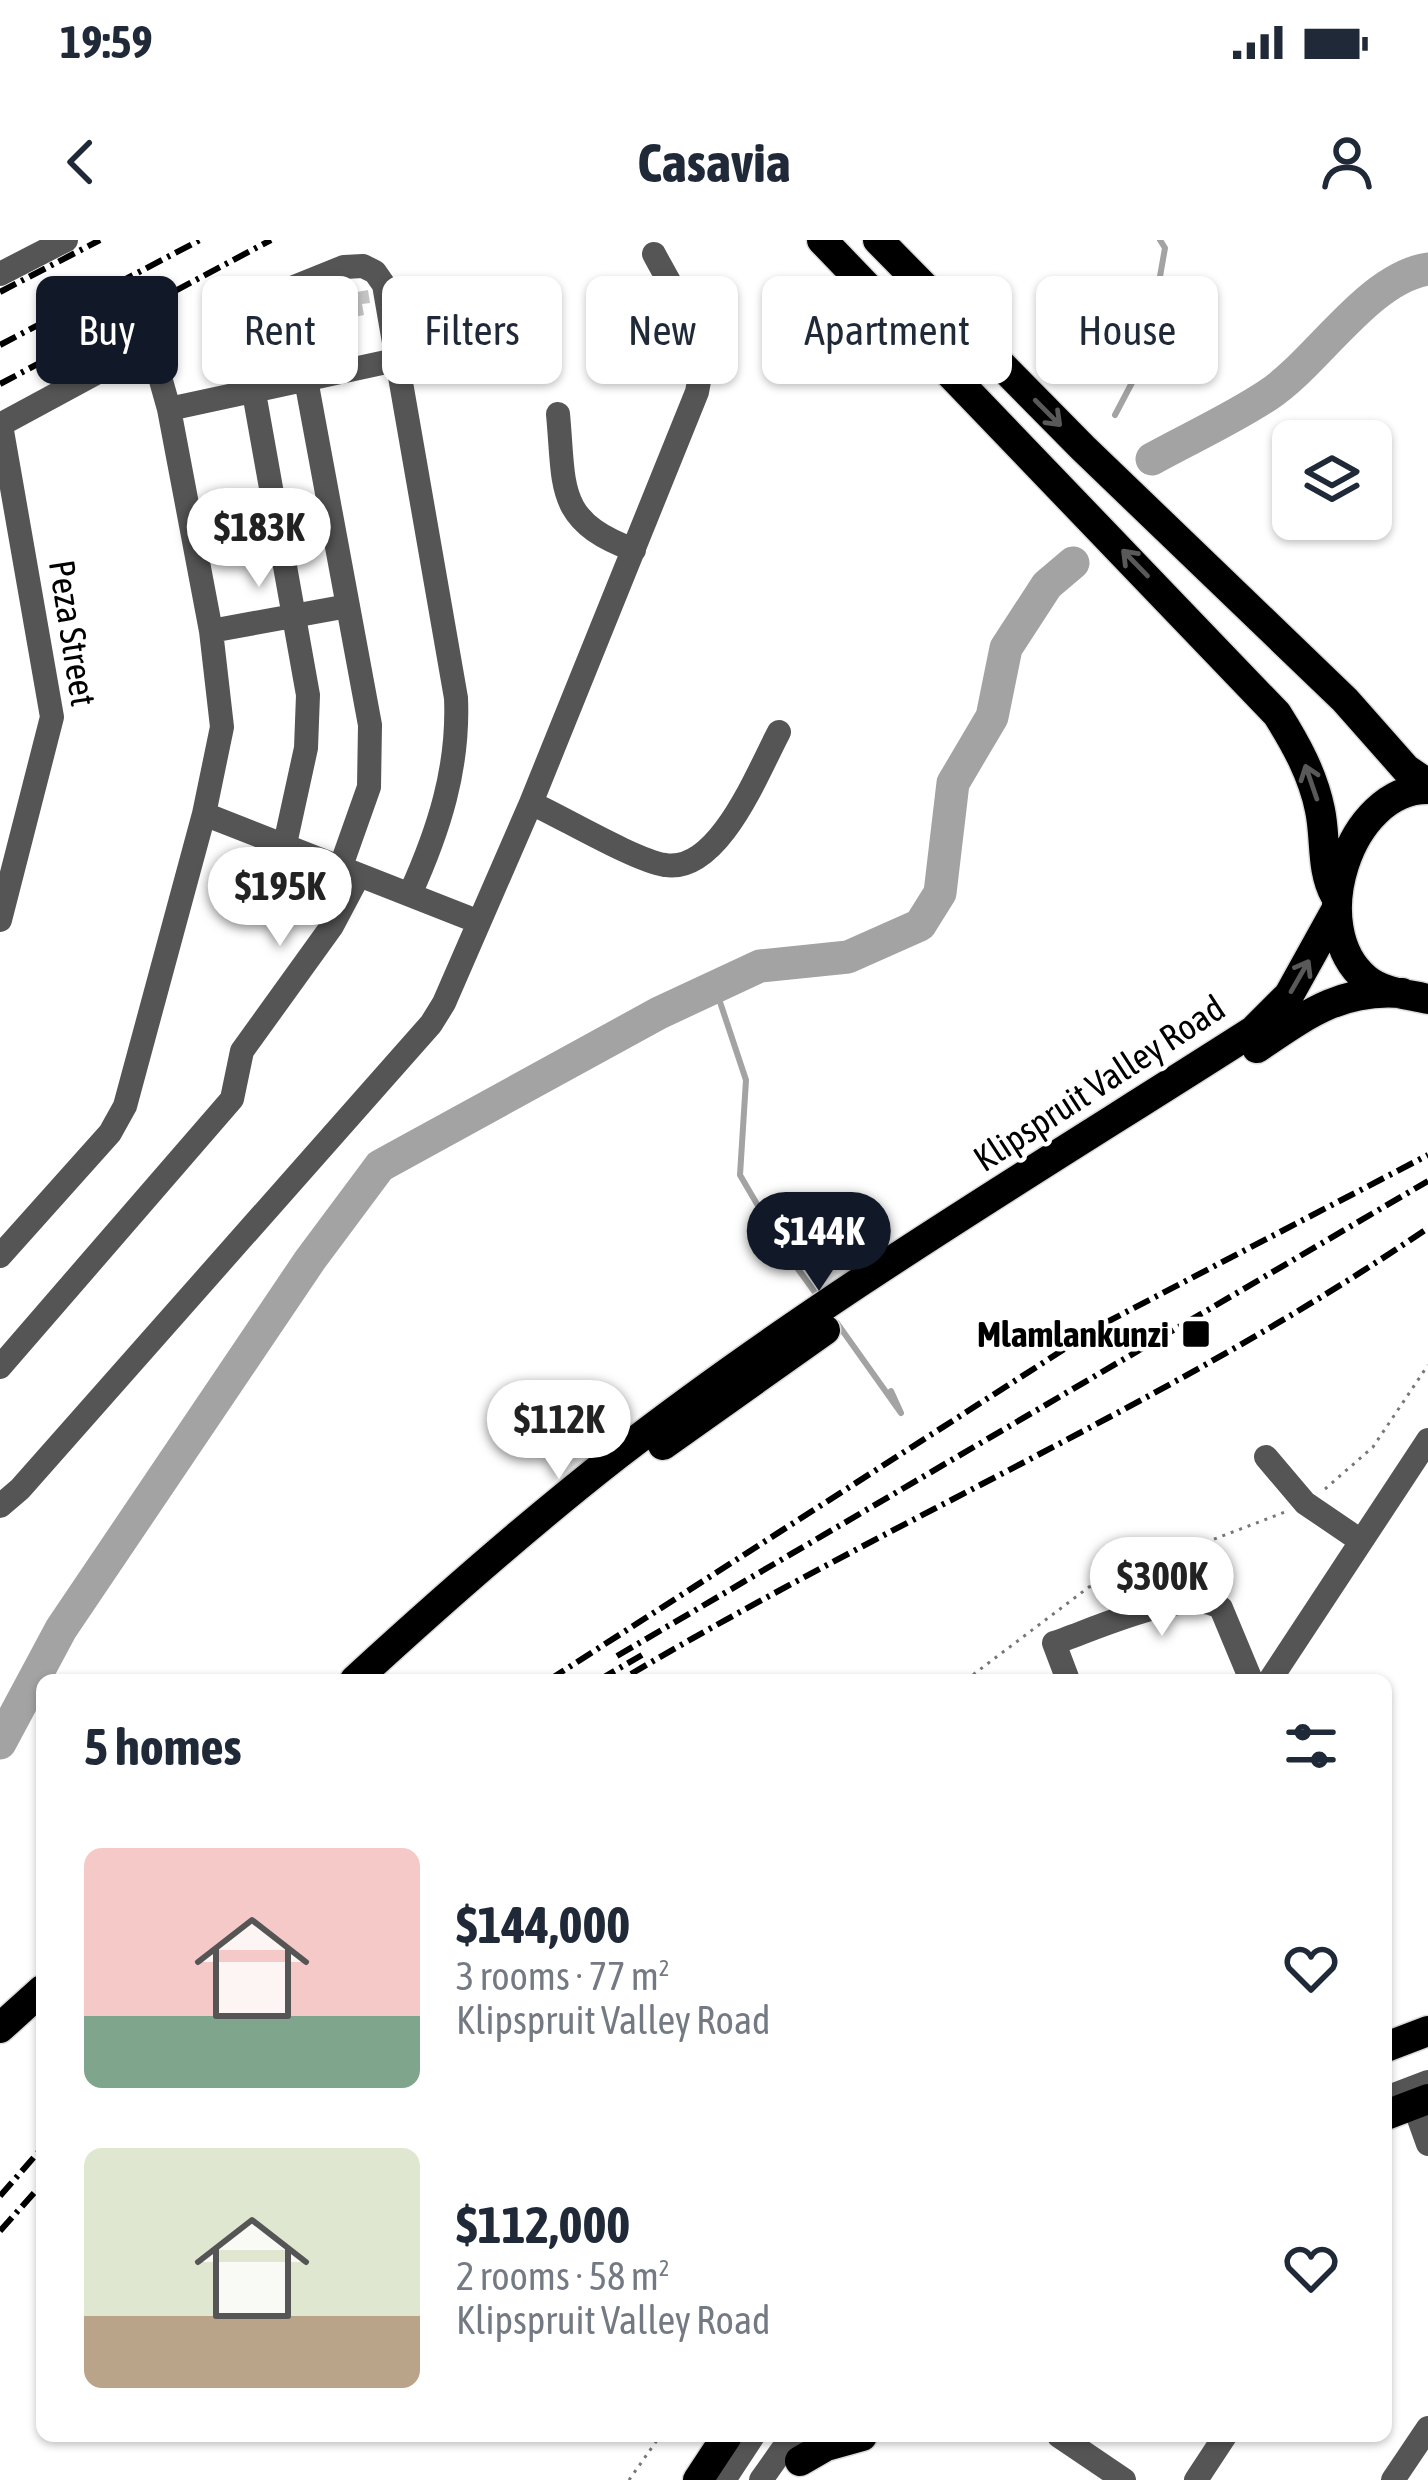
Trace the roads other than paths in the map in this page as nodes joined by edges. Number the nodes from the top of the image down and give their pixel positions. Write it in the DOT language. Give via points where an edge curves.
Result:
graph roads {
  1 [pos="66,240"];
  2 [pos="822,240"];
  3 [pos="878,240"];
  4 [pos="655,254"];
  5 [pos="0,274"];
  6 [pos="320,276"];
  7 [pos="382,282"];
  8 [pos="251,384"];
  9 [pos="284,384"];
  10 [pos="307,384"];
  11 [pos="399,384"];
  12 [pos="252,391"];
  13 [pos="169,409"];
  14 [pos="559,414"];
  15 [pos="1,425"];
  16 [pos="634,550"];
  17 [pos="349,606"];
  18 [pos="294,616"];
  19 [pos="211,631"];
  20 [pos="779,732"];
  21 [pos="1428,786"];
  22 [pos="531,803"];
  23 [pos="204,814"];
  24 [pos="285,844"];
  25 [pos="350,870"];
  26 [pos="410,894"];
  27 [pos="1335,903"];
  28 [pos="0,920"];
  29 [pos="479,922"];
  30 [pos="1415,996"];
  31 [pos="0,1256"];
  32 [pos="880,1279"];
  33 [pos="787,1345"];
  34 [pos="0,1366"];
  35 [pos="1428,1440"];
  36 [pos="1266,1456"];
  37 [pos="0,1506"];
  38 [pos="1361,1541"];
  39 [pos="362,1674"];
  40 [pos="390,1674"];
  41 [pos="1067,1674"];
  42 [pos="1249,1674"];
  43 [pos="1274,1674"];
  44 [pos="36,1970"];
  45 [pos="36,1995"];
  46 [pos="0,2003"];
  47 [pos="0,2028"];
  48 [pos="1428,2032"];
  49 [pos="1392,2044"];
  50 [pos="1392,2045"];
  51 [pos="1428,2045"];
  52 [pos="1408,2100"];
  53 [pos="1428,2144"];
  54 [pos="1428,2428"];
  55 [pos="723,2442"];
  56 [pos="749,2442"];
  57 [pos="840,2442"];
  58 [pos="1067,2442"];
  59 [pos="1221,2442"];
  60 [pos="799,2453"];
  61 [pos="698,2480"];
  62 [pos="724,2480"];
  63 [pos="760,2480"];
  64 [pos="1124,2480"];
  65 [pos="1196,2480"];
  66 [pos="1393,2480"];
  1 -- 5 [label="street"];
  27 -- 2 [label="main road, one-way" via="1320,810 1277,715"];
  3 -- 21 [label="main road, one-way"];
  4 -- 16 [label="street" via="702,365"];
  6 -- 7 [label="street" via="363,266"];
  8 -- 12 [label="street"];
  9 -- 12 [label="street"];
  10 -- 17 [label="street"];
  11 -- 26 [label="street" via="457,730 449,790"];
  12 -- 13 [label="street"];
  12 -- 18 [label="street"];
  13 -- 15 [label="street" via="154,365 122,359"];
  13 -- 19 [label="street"];
  14 -- 16 [label="street" via="566,494 578,519"];
  15 -- 28 [label="street, Peza Street" via="52,717"];
  16 -- 22 [label="street"];
  17 -- 18 [label="street"];
  17 -- 25 [label="street" via="371,764"];
  18 -- 19 [label="street"];
  18 -- 24 [label="street" via="309,725"];
  19 -- 23 [label="street" via="222,727"];
  20 -- 22 [label="street" via="719,839 690,862 660,865"];
  21 -- 27 [label="main road, Klipspruit Valley Road" via="1389,799 1362,831"];
  22 -- 29 [label="street"];
  23 -- 24 [label="street"];
  23 -- 31 [label="street" via="118,1121"];
  24 -- 25 [label="street"];
  25 -- 26 [label="street"];
  25 -- 34 [label="street" via="332,926 242,1051 232,1099"];
  26 -- 29 [label="street"];
  27 -- 30 [label="main road" via="1359,972"];
  32 -- 27 [label="main road, Klipspruit Valley Road, one-way" via="1253,1031 1289,995"];
  29 -- 37 [label="street" via="431,1024"];
  30 -- 32 [label="main road, Klipspruit Valley Road" via="1359,993 1317,1010"];
  32 -- 33 [label="main road, Klipspruit Valley Road"];
  33 -- 39 [label="main road, Klipspruit Valley Road" via="620,1452"];
  33 -- 40 [label="main road, Klipspruit Valley Road" via="579,1508"];
  35 -- 38 [label="street"];
  36 -- 38 [label="street" via="1305,1503"];
  38 -- 43 [label="street"];
  41 -- 42 [label="street" via="1054,1643 1186,1600 1212,1601"];
  44 -- 46 [label="main road"];
  45 -- 47 [label="main road"];
  48 -- 49 [label="main road"];
  50 -- 51 [label="street"];
  52 -- 53 [label="street"];
  54 -- 66 [label="street"];
  55 -- 61 [label="main road"];
  56 -- 62 [label="street"];
  57 -- 60 [label="main road"];
  58 -- 64 [label="street"];
  59 -- 65 [label="street"];
  60 -- 63 [label="street"];
}
